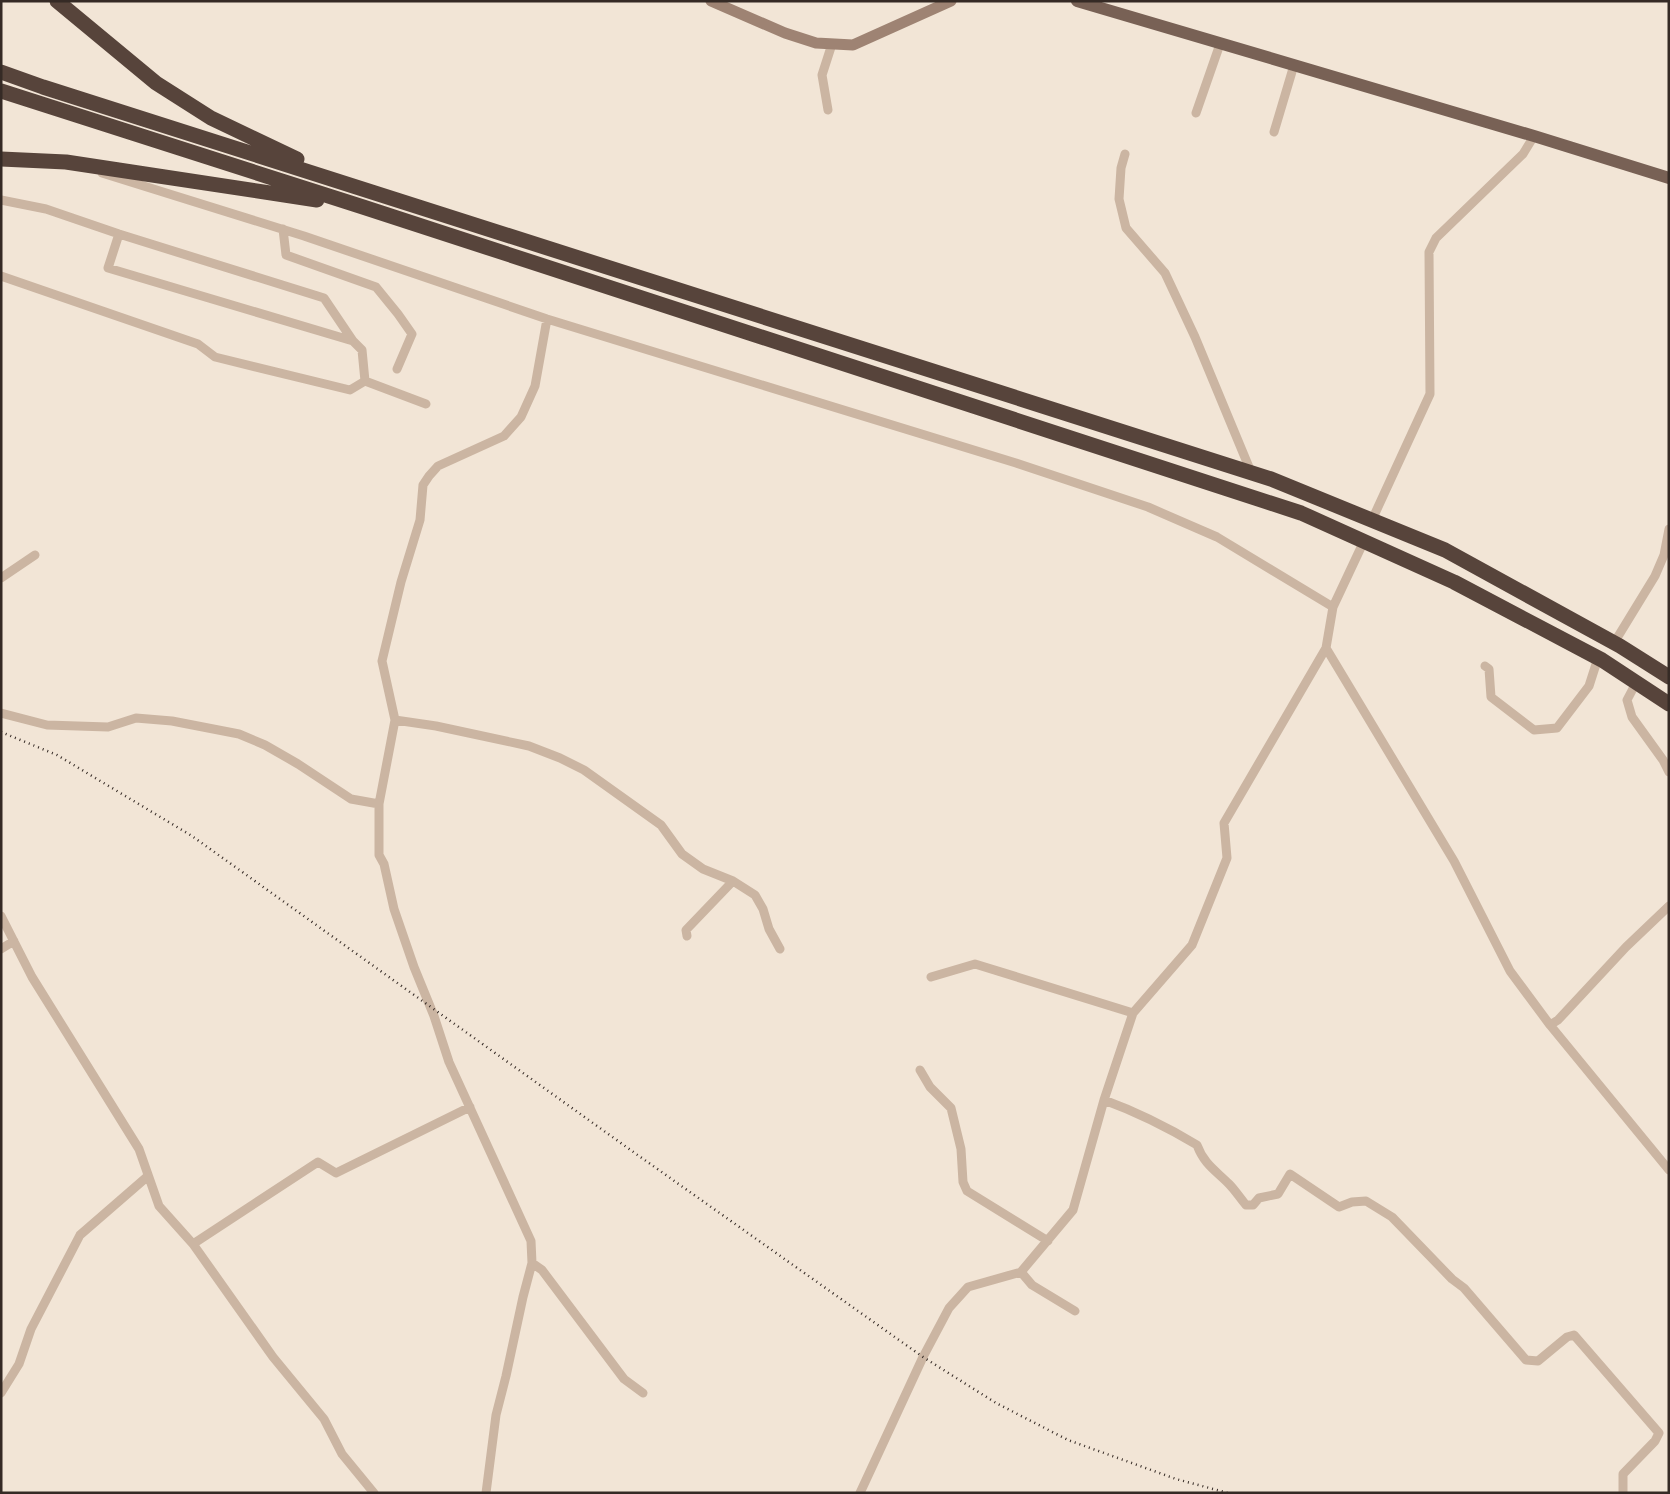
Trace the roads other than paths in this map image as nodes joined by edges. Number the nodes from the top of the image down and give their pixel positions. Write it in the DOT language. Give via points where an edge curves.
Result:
graph roads {
  1 [pos="57,1"];
  2 [pos="711,1"];
  3 [pos="951,1"];
  4 [pos="1080,2"];
  5 [pos="832,44"];
  6 [pos="1220,44"];
  7 [pos="1294,65"];
  8 [pos="1,72"];
  9 [pos="1,92"];
  10 [pos="828,110"];
  11 [pos="1196,113"];
  12 [pos="1274,132"];
  13 [pos="1534,136"];
  14 [pos="1125,154"];
  15 [pos="1,159"];
  16 [pos="66,162"];
  17 [pos="1669,178"];
  18 [pos="346,183"];
  19 [pos="1,200"];
  20 [pos="363,207"];
  21 [pos="283,229"];
  22 [pos="119,234"];
  23 [pos="1,276"];
  24 [pos="546,319"];
  25 [pos="353,342"];
  26 [pos="397,369"];
  27 [pos="365,381"];
  28 [pos="426,404"];
  29 [pos="1251,472"];
  30 [pos="1372,520"];
  31 [pos="1669,529"];
  32 [pos="1364,541"];
  33 [pos="35,555"];
  34 [pos="1,578"];
  35 [pos="1333,606"];
  36 [pos="1614,643"];
  37 [pos="1326,648"];
  38 [pos="1598,658"];
  39 [pos="1485,666"];
  40 [pos="1669,677"];
  41 [pos="1636,682"];
  42 [pos="1669,704"];
  43 [pos="1,714"];
  44 [pos="395,720"];
  45 [pos="1669,772"];
  46 [pos="379,804"];
  47 [pos="733,881"];
  48 [pos="1669,906"];
  49 [pos="1,916"];
  50 [pos="687,936"];
  51 [pos="14,941"];
  52 [pos="1,949"];
  53 [pos="780,949"];
  54 [pos="931,977"];
  55 [pos="1133,1013"];
  56 [pos="1550,1025"];
  57 [pos="920,1070"];
  58 [pos="1104,1100"];
  59 [pos="470,1107"];
  60 [pos="1669,1170"];
  61 [pos="148,1176"];
  62 [pos="1048,1241"];
  63 [pos="192,1244"];
  64 [pos="532,1263"];
  65 [pos="1021,1272"];
  66 [pos="1075,1311"];
  67 [pos="1,1393"];
  68 [pos="643,1393"];
  69 [pos="374,1493"];
  70 [pos="486,1493"];
  71 [pos="860,1493"];
  72 [pos="1623,1493"];
  1 -- 18 [label="highway" via="156,83 195,108"];
  2 -- 5 [label="street" via="785,33 816,43"];
  3 -- 5 [label="street" via="853,45"];
  4 -- 6 [label="main road"];
  5 -- 10 [label="street" via="822,75"];
  6 -- 7 [label="main road"];
  6 -- 11 [label="street"];
  7 -- 12 [label="street"];
  7 -- 13 [label="main road"];
  8 -- 18 [label="highway"];
  9 -- 20 [label="highway"];
  13 -- 17 [label="main road"];
  13 -- 30 [label="street" via="1523,154 1432,244 1430,394"];
  14 -- 29 [label="street" via="1119,199 1126,228 1165,273"];
  15 -- 16 [label="highway"];
  16 -- 20 [label="highway"];
  16 -- 21 [label="street"];
  18 -- 29 [label="highway"];
  19 -- 22 [label="street" via="46,209"];
  20 -- 32 [label="highway" via="1301,513"];
  21 -- 24 [label="street"];
  21 -- 26 [label="street" via="286,255 376,287 398,314 412,334"];
  22 -- 25 [label="street" via="324,298"];
  22 -- 25 [label="street" via="108,268"];
  23 -- 27 [label="street" via="198,344 215,357 350,390"];
  24 -- 35 [label="street" via="1016,463 1148,507 1217,537"];
  24 -- 44 [label="street" via="536,386 521,417 504,436 438,466 423,485 420,520 382,661"];
  25 -- 27 [label="street" via="362,350"];
  27 -- 28 [label="street"];
  29 -- 30 [label="highway"];
  30 -- 36 [label="highway" via="1445,550"];
  31 -- 36 [label="street" via="1664,555 1655,576"];
  32 -- 35 [label="street"];
  32 -- 38 [label="highway" via="1454,582"];
  33 -- 34 [label="street"];
  35 -- 37 [label="street"];
  36 -- 40 [label="highway"];
  37 -- 55 [label="street" via="1224,823 1226,858 1192,944"];
  37 -- 56 [label="street" via="1454,861 1510,971"];
  38 -- 39 [label="street" via="1590,686 1557,728 1534,730 1491,697 1489,669"];
  38 -- 41 [label="highway"];
  41 -- 42 [label="highway"];
  41 -- 45 [label="street" via="1627,700 1632,717"];
  43 -- 46 [label="street" via="47,725 108,727 136,718 172,721 239,734 265,744 351,798"];
  44 -- 46 [label="street"];
  44 -- 47 [label="street" via="529,746 560,758 584,770 661,825 682,854 703,869"];
  46 -- 59 [label="street" via="379,854 394,909 449,1062"];
  47 -- 50 [label="street" via="686,930"];
  47 -- 53 [label="street" via="755,895"];
  48 -- 56 [label="street"];
  49 -- 51 [label="street"];
  51 -- 52 [label="street"];
  51 -- 61 [label="street" via="32,977 139,1149"];
  54 -- 55 [label="street" via="975,964"];
  55 -- 58 [label="street"];
  56 -- 60 [label="street"];
  57 -- 62 [label="street" via="930,1087 951,1108 967,1191"];
  58 -- 62 [label="street" via="1073,1210"];
  58 -- 72 [label="street" via="1173,1130 1197,1145 1202,1158 1246,1205 1278,1194 1290,1174 1339,1207 1366,1201 1392,1217 1464,1288 1526,1360 1538,1361 1567,1337 1574,1336 1660,1432 1622,1474"];
  59 -- 63 [label="street" via="336,1173 318,1162"];
  59 -- 64 [label="street" via="531,1242"];
  61 -- 63 [label="street" via="159,1206"];
  61 -- 67 [label="street" via="80,1235 31,1330 19,1364"];
  62 -- 65 [label="street"];
  63 -- 69 [label="street" via="273,1357 324,1419 342,1454"];
  64 -- 68 [label="street" via="542,1270 624,1379"];
  64 -- 70 [label="street" via="496,1415"];
  65 -- 66 [label="street" via="1032,1285"];
  65 -- 71 [label="street" via="968,1287 949,1308"];
}
